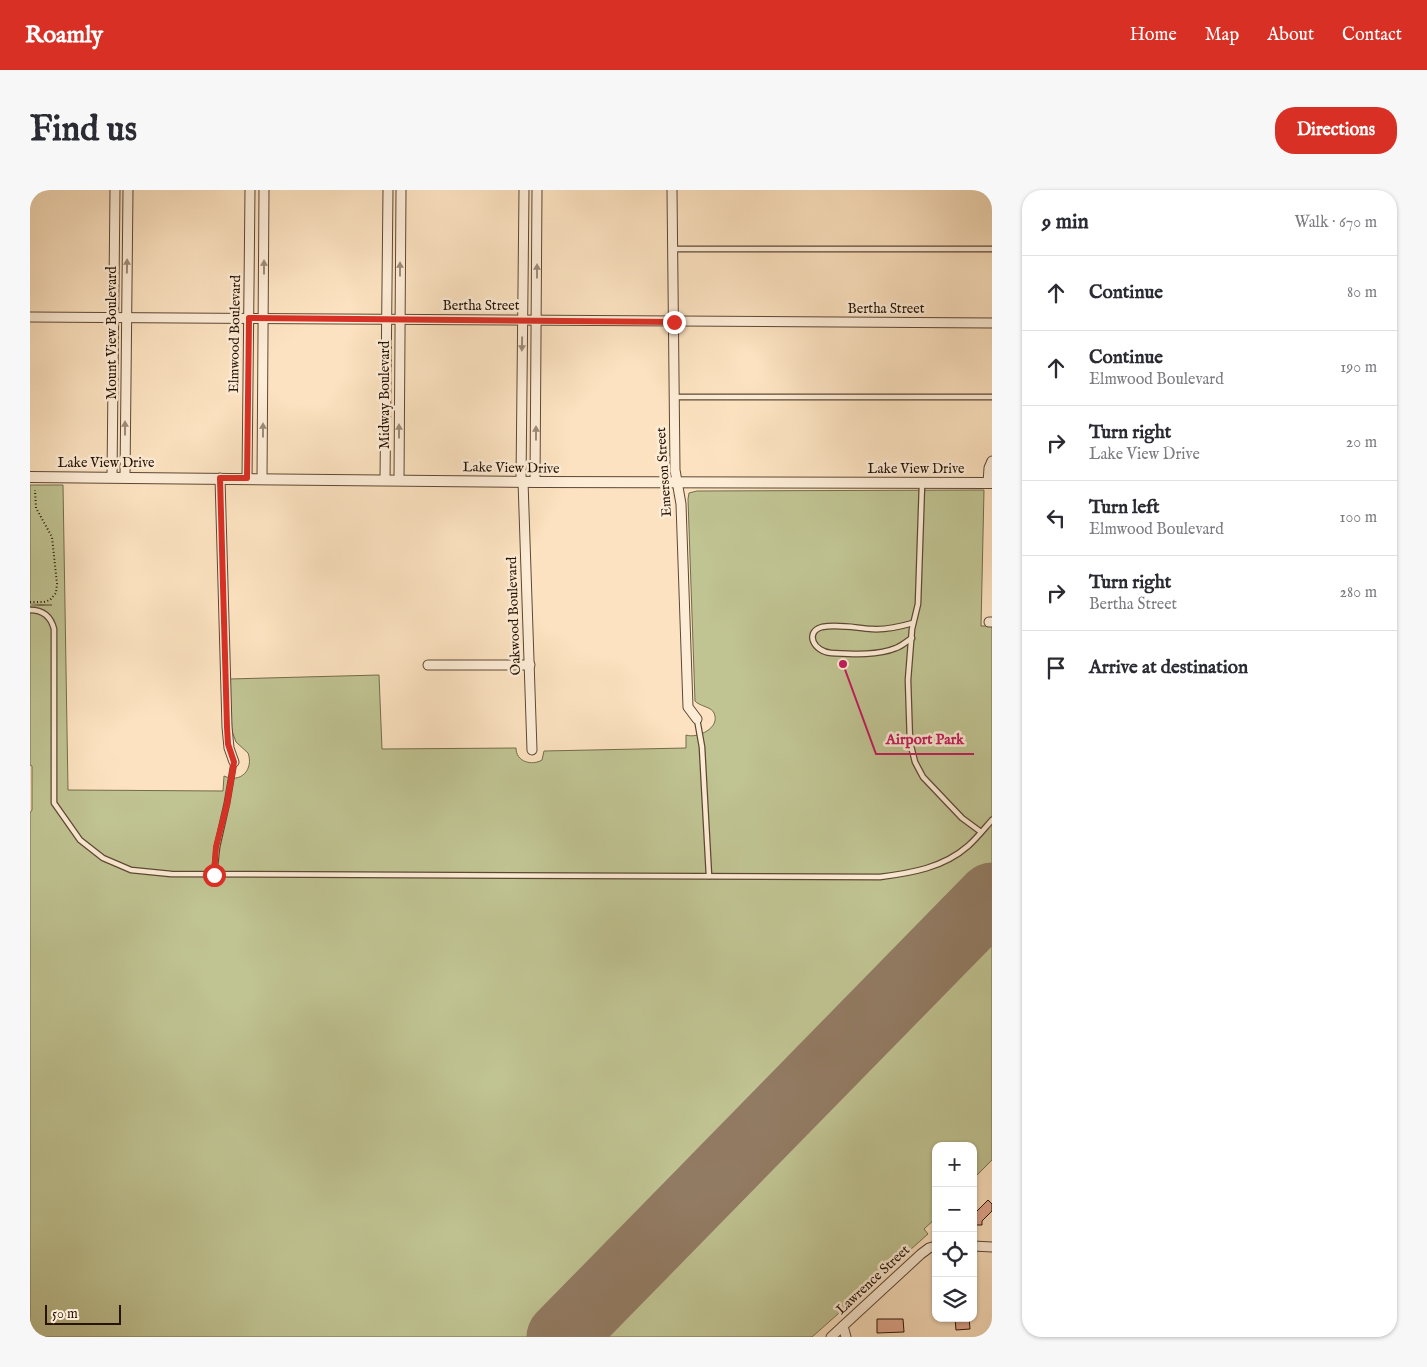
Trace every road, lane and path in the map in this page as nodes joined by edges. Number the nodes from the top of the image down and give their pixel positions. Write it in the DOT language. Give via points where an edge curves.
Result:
graph roads {
  1 [pos="115,190"];
  2 [pos="128,190"];
  3 [pos="250,190"];
  4 [pos="264,190"];
  5 [pos="388,190"];
  6 [pos="401,190"];
  7 [pos="524,190"];
  8 [pos="538,190"];
  9 [pos="672,190"];
  10 [pos="672,249"];
  11 [pos="992,249"];
  12 [pos="30,317"];
  13 [pos="114,318"];
  14 [pos="126,318"];
  15 [pos="249,318"];
  16 [pos="264,318"];
  17 [pos="387,319"];
  18 [pos="400,319"];
  19 [pos="522,320"];
  20 [pos="537,320"];
  21 [pos="674,322"];
  22 [pos="992,323"];
  23 [pos="675,397"];
  24 [pos="992,397"];
  25 [pos="992,461"];
  26 [pos="30,477"];
  27 [pos="112,477"];
  28 [pos="125,477"];
  29 [pos="220,478"];
  30 [pos="247,478"];
  31 [pos="262,479"];
  32 [pos="385,480"];
  33 [pos="399,480"];
  34 [pos="522,481"];
  35 [pos="535,482"];
  36 [pos="922,482"];
  37 [pos="678,483"];
  38 [pos="990,483"];
  39 [pos="35,490"];
  40 [pos="30,602"];
  41 [pos="30,610"];
  42 [pos="913,623"];
  43 [pos="912,638"];
  44 [pos="428,665"];
  45 [pos="530,665"];
  46 [pos="697,719"];
  47 [pos="532,750"];
  48 [pos="234,762"];
  49 [pos="992,820"];
  50 [pos="981,832"];
  51 [pos="214,875"];
  52 [pos="709,876"];
  53 [pos="977,1246"];
  54 [pos="992,1247"];
  55 [pos="932,1248"];
  56 [pos="843,1326"];
  57 [pos="831,1337"];
  58 [pos="846,1337"];
  1 -- 13 [label="street, Mount View Boulevard"];
  14 -- 2 [label="street, Mount View Boulevard, one-way"];
  3 -- 15 [label="street, Elmwood Boulevard"];
  16 -- 4 [label="street, Elmwood Boulevard, one-way"];
  5 -- 17 [label="street, Midway Boulevard"];
  18 -- 6 [label="street, Midway Boulevard, one-way"];
  7 -- 19 [label="street, Oakwood Boulevard"];
  20 -- 8 [label="street, one-way"];
  9 -- 10 [label="street, Emerson Street"];
  10 -- 11 [label="lane"];
  10 -- 21 [label="street, Emerson Street"];
  12 -- 13 [label="street, Bertha Street"];
  13 -- 14 [label="street, Bertha Street"];
  13 -- 27 [label="street, Mount View Boulevard"];
  14 -- 15 [label="street, Bertha Street"];
  28 -- 14 [label="street, Mount View Boulevard, one-way"];
  15 -- 16 [label="street, Bertha Street"];
  15 -- 30 [label="street, Elmwood Boulevard"];
  16 -- 17 [label="street, Bertha Street"];
  31 -- 16 [label="street, Elmwood Boulevard, one-way"];
  17 -- 18 [label="street, Bertha Street"];
  17 -- 32 [label="street, Midway Boulevard"];
  18 -- 19 [label="street, Bertha Street"];
  33 -- 18 [label="street, Midway Boulevard, one-way"];
  19 -- 20 [label="street, Bertha Street"];
  19 -- 34 [label="street, Oakwood Boulevard, one-way"];
  20 -- 21 [label="street, Bertha Street"];
  35 -- 20 [label="street, one-way"];
  21 -- 22 [label="street, Bertha Street"];
  21 -- 23 [label="street, Emerson Street"];
  23 -- 24 [label="lane"];
  23 -- 37 [label="street, Emerson Street" via="675,470"];
  25 -- 38 [label="street"];
  26 -- 27 [label="street, Lake View Drive"];
  27 -- 28 [label="street, Lake View Drive"];
  28 -- 29 [label="street, Lake View Drive"];
  29 -- 30 [label="street, Lake View Drive"];
  29 -- 48 [label="street" via="227,727"];
  30 -- 31 [label="street, Lake View Drive"];
  31 -- 32 [label="street, Lake View Drive"];
  32 -- 33 [label="street, Lake View Drive"];
  33 -- 34 [label="street, Lake View Drive"];
  34 -- 35 [label="street, Lake View Drive"];
  34 -- 45 [label="street, Oakwood Boulevard"];
  35 -- 37 [label="street, Lake View Drive"];
  36 -- 37 [label="street, Lake View Drive"];
  36 -- 38 [label="street, Lake View Drive"];
  36 -- 42 [label="lane" via="918,604"];
  37 -- 46 [label="street, Emerson Street" via="688,707"];
  39 -- 40 [label="path" via="36,508 52,537 57,584 50,600"];
  41 -- 51 [label="lane" via="44,613 52,621 54,630 54,803 80,840 103,858 131,870"];
  42 -- 43 [label="lane"];
  42 -- 43 [label="lane" via="883,629 822,627 813,638 821,651 836,653 890,650"];
  43 -- 50 [label="lane" via="909,722 915,762 933,789"];
  44 -- 45 [label="street"];
  45 -- 47 [label="street, Oakwood Boulevard"];
  46 -- 52 [label="lane" via="702,747"];
  48 -- 51 [label="lane" via="216,847"];
  49 -- 50 [label="lane"];
  50 -- 52 [label="lane" via="967,847 941,863 912,873 880,877"];
  51 -- 52 [label="lane"];
  53 -- 54 [label="street"];
  55 -- 56 [label="street, Lawrence Street" via="921,1254"];
  56 -- 57 [label="street, Lawrence Street"];
  56 -- 58 [label="street"];
}
